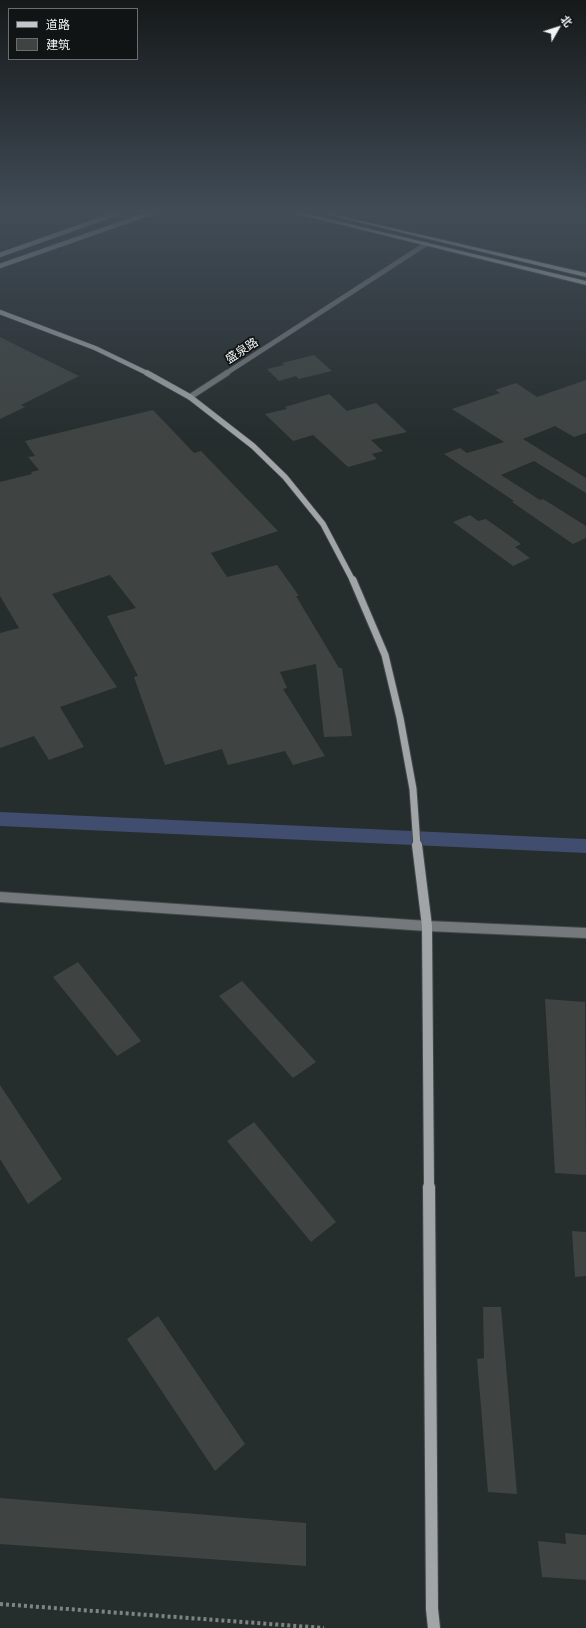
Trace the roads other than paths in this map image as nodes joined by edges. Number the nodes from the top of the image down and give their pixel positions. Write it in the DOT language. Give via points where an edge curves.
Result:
graph roads {
  1 [pos="357,289"];
  2 [pos="0,312"];
  3 [pos="190,397"];
  4 [pos="0,897"];
  5 [pos="426,926"];
  6 [pos="586,933"];
  7 [pos="434,1628"];
  1 -- 3 [label="street, 盛泉路"];
  2 -- 3 [label="street" via="95,348"];
  3 -- 5 [label="street" via="253,446 285,477 323,524 359,591 385,655 400,718 413,789"];
  4 -- 5 [label="street"];
  5 -- 6 [label="street"];
  5 -- 7 [label="street"];
}
